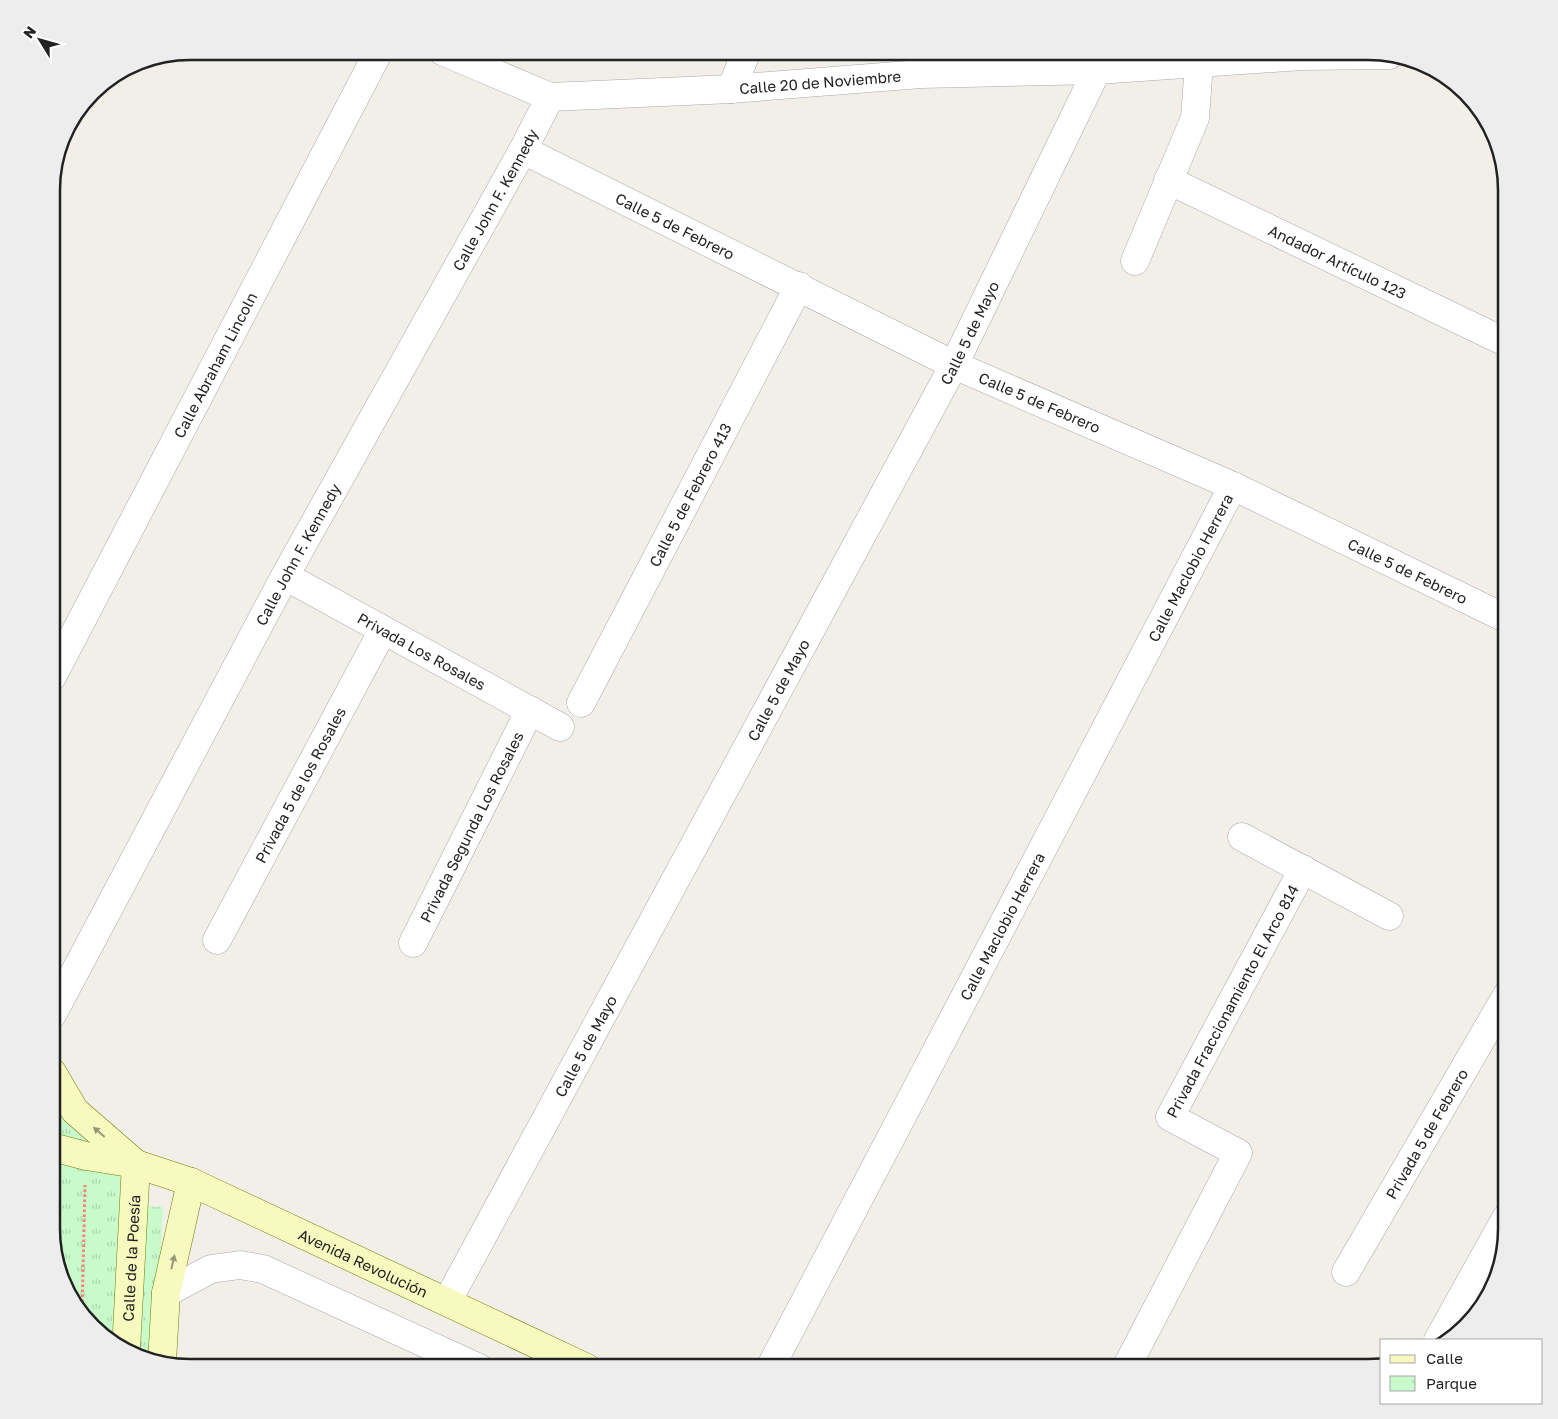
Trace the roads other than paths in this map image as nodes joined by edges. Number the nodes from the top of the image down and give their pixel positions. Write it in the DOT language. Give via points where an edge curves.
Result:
graph roads {
  1 [pos="374,60"];
  2 [pos="463,60"];
  3 [pos="743,60"];
  4 [pos="1234,60"];
  5 [pos="926,62"];
  6 [pos="1199,63"];
  7 [pos="1097,70"];
  8 [pos="731,89"];
  9 [pos="550,97"];
  10 [pos="523,150"];
  11 [pos="1168,180"];
  12 [pos="1135,261"];
  13 [pos="799,286"];
  14 [pos="1498,339"];
  15 [pos="954,365"];
  16 [pos="1233,486"];
  17 [pos="285,576"];
  18 [pos="1498,615"];
  19 [pos="383,630"];
  20 [pos="60,661"];
  21 [pos="581,703"];
  22 [pos="530,710"];
  23 [pos="560,726"];
  24 [pos="1242,837"];
  25 [pos="1303,869"];
  26 [pos="1389,916"];
  27 [pos="217,940"];
  28 [pos="413,943"];
  29 [pos="60,1000"];
  30 [pos="1498,1009"];
  31 [pos="60,1086"];
  32 [pos="60,1149"];
  33 [pos="136,1164"];
  34 [pos="191,1182"];
  35 [pos="1498,1233"];
  36 [pos="1346,1272"];
  37 [pos="166,1293"];
  38 [pos="447,1302"];
  39 [pos="1439,1337"];
  40 [pos="126,1342"];
  41 [pos="162,1356"];
  42 [pos="459,1359"];
  43 [pos="568,1359"];
  44 [pos="775,1359"];
  45 [pos="1131,1359"];
  1 -- 20 [label="street, Calle Abraham Lincoln"];
  2 -- 9 [label="street"];
  3 -- 8 [label="street"];
  4 -- 6 [label="street, Calle 20 de Noviembre"];
  5 -- 7 [label="street, Calle 20 de Noviembre"];
  5 -- 8 [label="street, Calle 20 de Noviembre"];
  6 -- 7 [label="street, Calle 20 de Noviembre"];
  6 -- 11 [label="street" via="1195,118"];
  7 -- 15 [label="street, Calle 5 de Mayo"];
  8 -- 9 [label="street, Calle 20 de Noviembre"];
  9 -- 10 [label="street, Calle John F. Kennedy"];
  10 -- 13 [label="street, Calle 5 de Febrero"];
  10 -- 17 [label="street, Calle John F. Kennedy"];
  11 -- 12 [label="street"];
  11 -- 14 [label="street, Andador Artículo 123"];
  13 -- 15 [label="street, Calle 5 de Febrero"];
  13 -- 21 [label="street, Calle 5 de Febrero 413"];
  15 -- 16 [label="street, Calle 5 de Febrero"];
  15 -- 38 [label="street, Calle 5 de Mayo"];
  16 -- 18 [label="street, Calle 5 de Febrero"];
  16 -- 44 [label="street, Calle Maclobio Herrera"];
  17 -- 19 [label="street, Privada Los Rosales"];
  17 -- 29 [label="street, Calle John F. Kennedy"];
  19 -- 22 [label="street, Privada Los Rosales"];
  19 -- 27 [label="street, Privada 5 de los Rosales"];
  22 -- 23 [label="street, Privada Los Rosales"];
  22 -- 28 [label="street, Privada Segunda Los Rosales"];
  24 -- 25 [label="street"];
  25 -- 26 [label="street"];
  25 -- 45 [label="street, Privada Fraccionamiento El Arco 814" via="1170,1117 1238,1153"];
  30 -- 36 [label="street, Privada 5 de Febrero"];
  33 -- 31 [label="main road, Avenida Revolución, one-way" via="75,1111"];
  32 -- 33 [label="main road, Avenida Revolución"];
  33 -- 34 [label="main road, Avenida Revolución"];
  33 -- 40 [label="main road, Calle de la Poesía"];
  37 -- 34 [label="main road, one-way"];
  34 -- 38 [label="main road, Avenida Revolución"];
  35 -- 39 [label="street"];
  37 -- 41 [label="main road"];
  37 -- 42 [label="street" via="211,1269 240,1266 263,1269"];
  38 -- 43 [label="main road, Avenida Revolución"];
}
